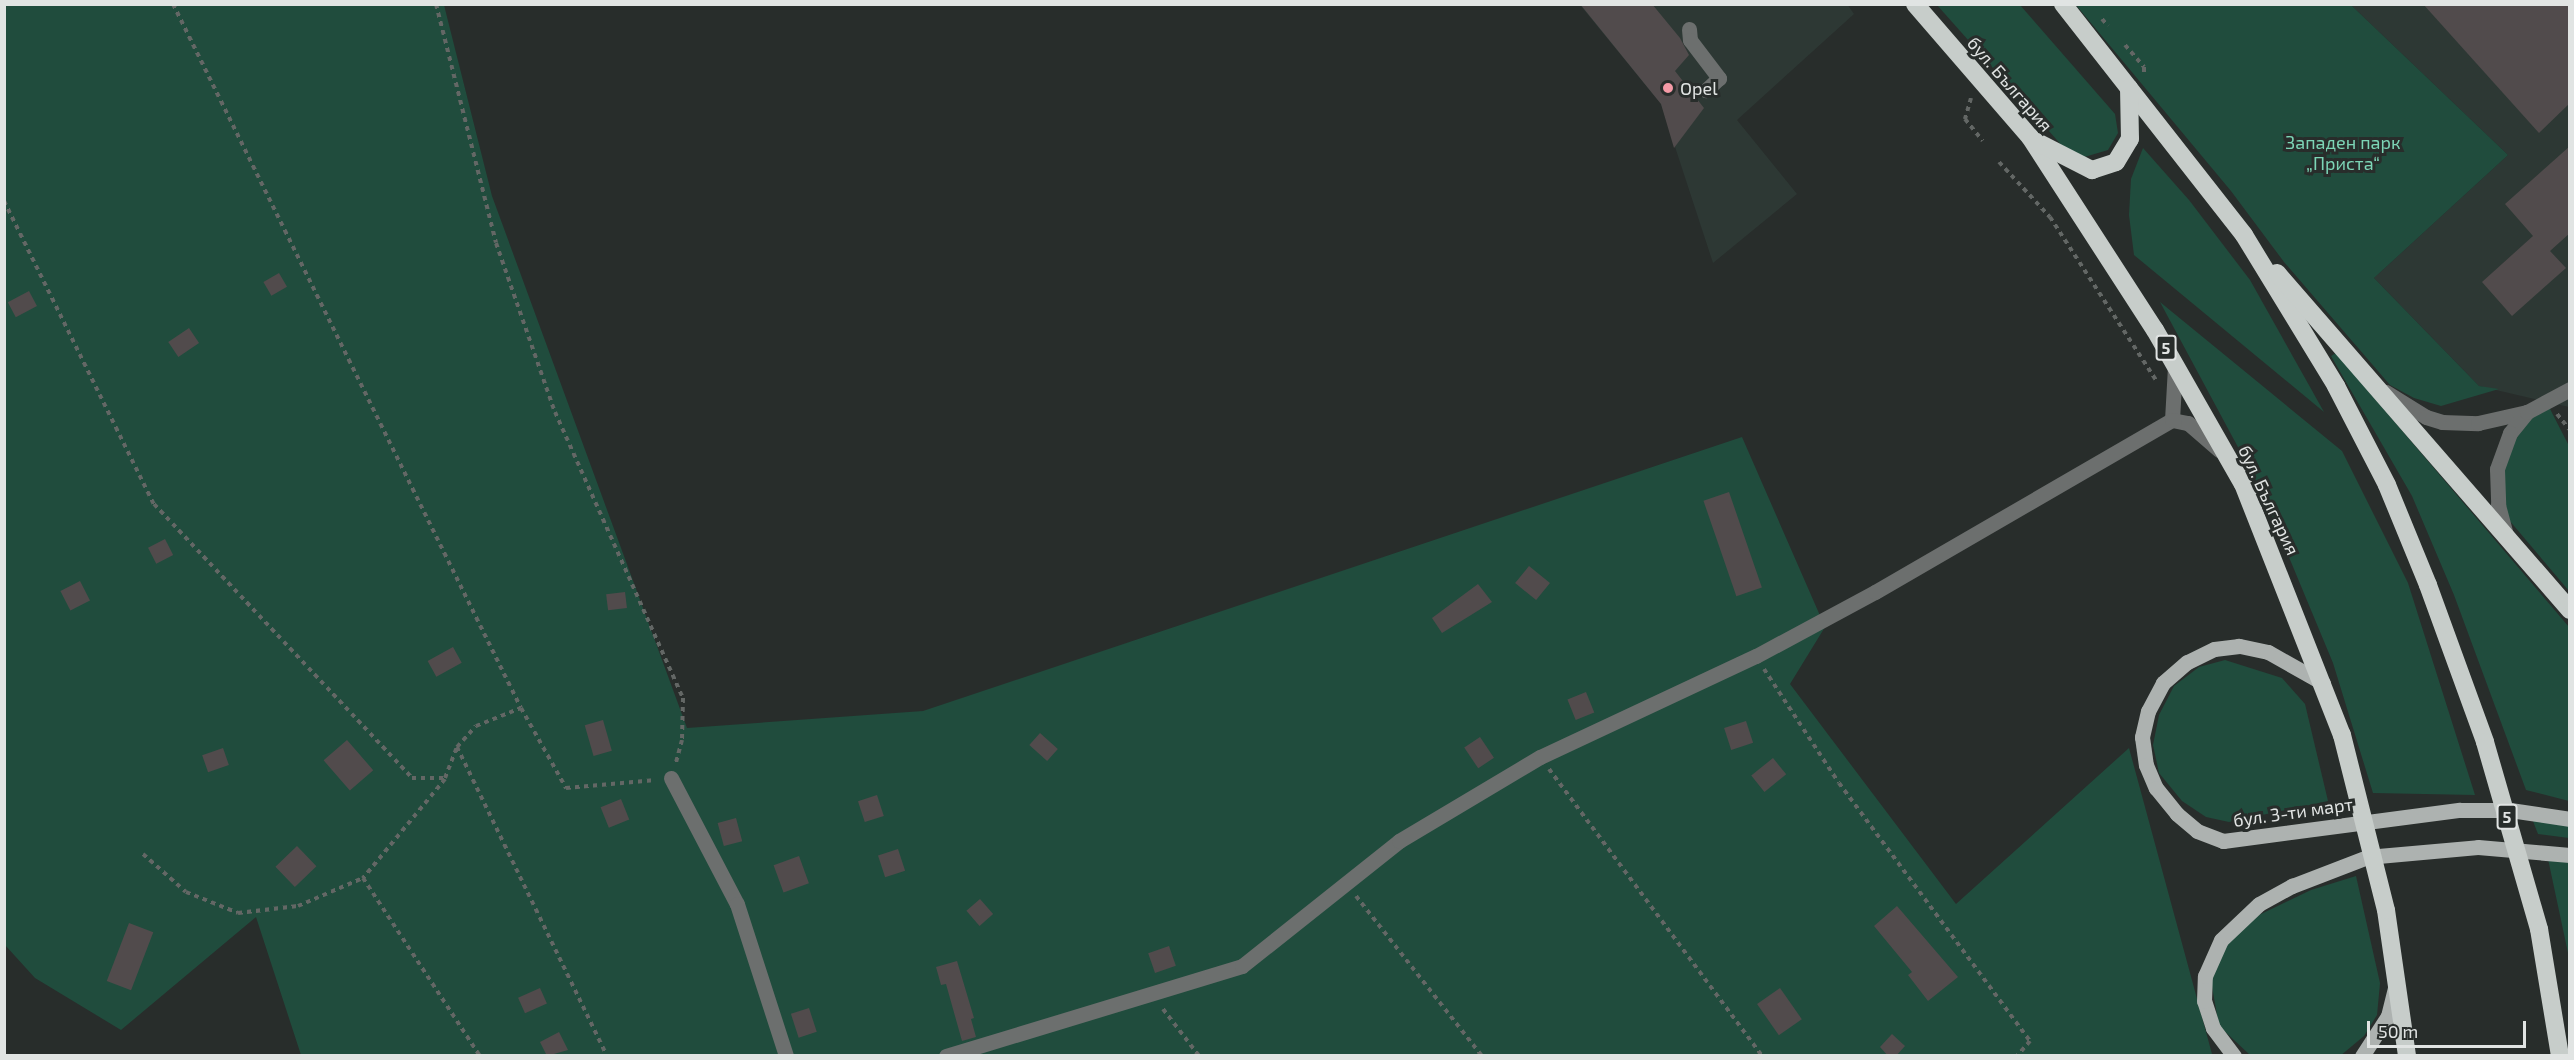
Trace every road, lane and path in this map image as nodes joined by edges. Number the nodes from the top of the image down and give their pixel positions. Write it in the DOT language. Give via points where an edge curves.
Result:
graph roads {
  1 [pos="173,4"];
  2 [pos="436,4"];
  3 [pos="1915,4"];
  4 [pos="2063,4"];
  5 [pos="1689,29"];
  6 [pos="2125,45"];
  7 [pos="2144,67"];
  8 [pos="2128,88"];
  9 [pos="1706,90"];
  10 [pos="1965,119"];
  11 [pos="2030,137"];
  12 [pos="1983,141"];
  13 [pos="1999,162"];
  14 [pos="4,201"];
  15 [pos="2244,235"];
  16 [pos="2175,364"];
  17 [pos="2375,384"];
  18 [pos="2161,388"];
  19 [pos="2570,389"];
  20 [pos="2527,412"];
  21 [pos="2172,420"];
  22 [pos="2231,463"];
  23 [pos="2506,534"];
  24 [pos="2570,610"];
  25 [pos="1756,656"];
  26 [pos="2325,684"];
  27 [pos="521,708"];
  28 [pos="457,747"];
  29 [pos="1540,757"];
  30 [pos="446,778"];
  31 [pos="671,778"];
  32 [pos="2570,819"];
  33 [pos="143,854"];
  34 [pos="2570,855"];
  35 [pos="363,878"];
  36 [pos="1346,883"];
  37 [pos="2396,985"];
  38 [pos="1151,994"];
  39 [pos="480,1056"];
  40 [pos="607,1056"];
  41 [pos="786,1056"];
  42 [pos="946,1056"];
  43 [pos="1199,1056"];
  44 [pos="1482,1056"];
  45 [pos="1762,1056"];
  46 [pos="2017,1056"];
  47 [pos="2234,1056"];
  48 [pos="2362,1056"];
  49 [pos="2407,1056"];
  50 [pos="2560,1056"];
  1 -- 27 [label="path"];
  2 -- 31 [label="path" via="495,243 555,411 683,698 682,740"];
  3 -- 11 [label="highway, бул. България / 5"];
  4 -- 8 [label="highway, 5"];
  5 -- 9 [label="street" via="1690,40 1719,78"];
  6 -- 7 [label="path"];
  8 -- 11 [label="highway" via="2130,140 2126,152 2105,168 2092,170 2075,164"];
  8 -- 15 [label="highway, 5"];
  10 -- 12 [label="path"];
  11 -- 16 [label="highway, бул. България / 5"];
  13 -- 18 [label="path" via="2050,217"];
  14 -- 30 [label="path" via="153,504 412,778"];
  15 -- 17 [label="highway"];
  15 -- 50 [label="highway, 5, bridge" via="2336,386 2387,485 2428,585 2485,742 2539,929"];
  16 -- 21 [label="street"];
  16 -- 22 [label="highway, бул. България / 5"];
  17 -- 20 [label="street" via="2426,417 2442,422 2478,423"];
  17 -- 23 [label="highway"];
  19 -- 20 [label="street"];
  20 -- 23 [label="street" via="2510,433 2497,469 2498,505"];
  21 -- 22 [label="street" via="2201,431"];
  21 -- 25 [label="street" via="1875,592"];
  22 -- 26 [label="highway, бул. България / 5"];
  23 -- 24 [label="highway"];
  25 -- 29 [label="street"];
  25 -- 46 [label="path" via="1839,783 2030,1041"];
  26 -- 32 [label="main road, бул. 3-ти март" via="2298,665 2268,652 2239,646 2214,649 2187,662 2163,683 2148,711 2142,737 2146,765 2156,788 2197,831 2223,841 2460,810 2510,810"];
  26 -- 37 [label="highway, бул. България / 5, bridge" via="2343,735 2386,910"];
  27 -- 28 [label="path" via="476,726"];
  27 -- 31 [label="path" via="566,788 623,786"];
  28 -- 30 [label="path"];
  28 -- 40 [label="path"];
  29 -- 36 [label="street" via="1399,841"];
  29 -- 45 [label="path"];
  30 -- 35 [label="path"];
  31 -- 41 [label="street" via="737,904"];
  33 -- 35 [label="path" via="186,892 238,913 298,906"];
  34 -- 47 [label="main road" via="2478,848 2367,856 2292,886 2259,904 2221,940 2205,976 2204,1001 2213,1028"];
  35 -- 39 [label="path"];
  36 -- 38 [label="street" via="1242,966"];
  36 -- 44 [label="path"];
  37 -- 48 [label="main road" via="2388,1016"];
  37 -- 49 [label="highway, бул. България / 5"];
  38 -- 42 [label="street"];
  38 -- 43 [label="path"];
}
